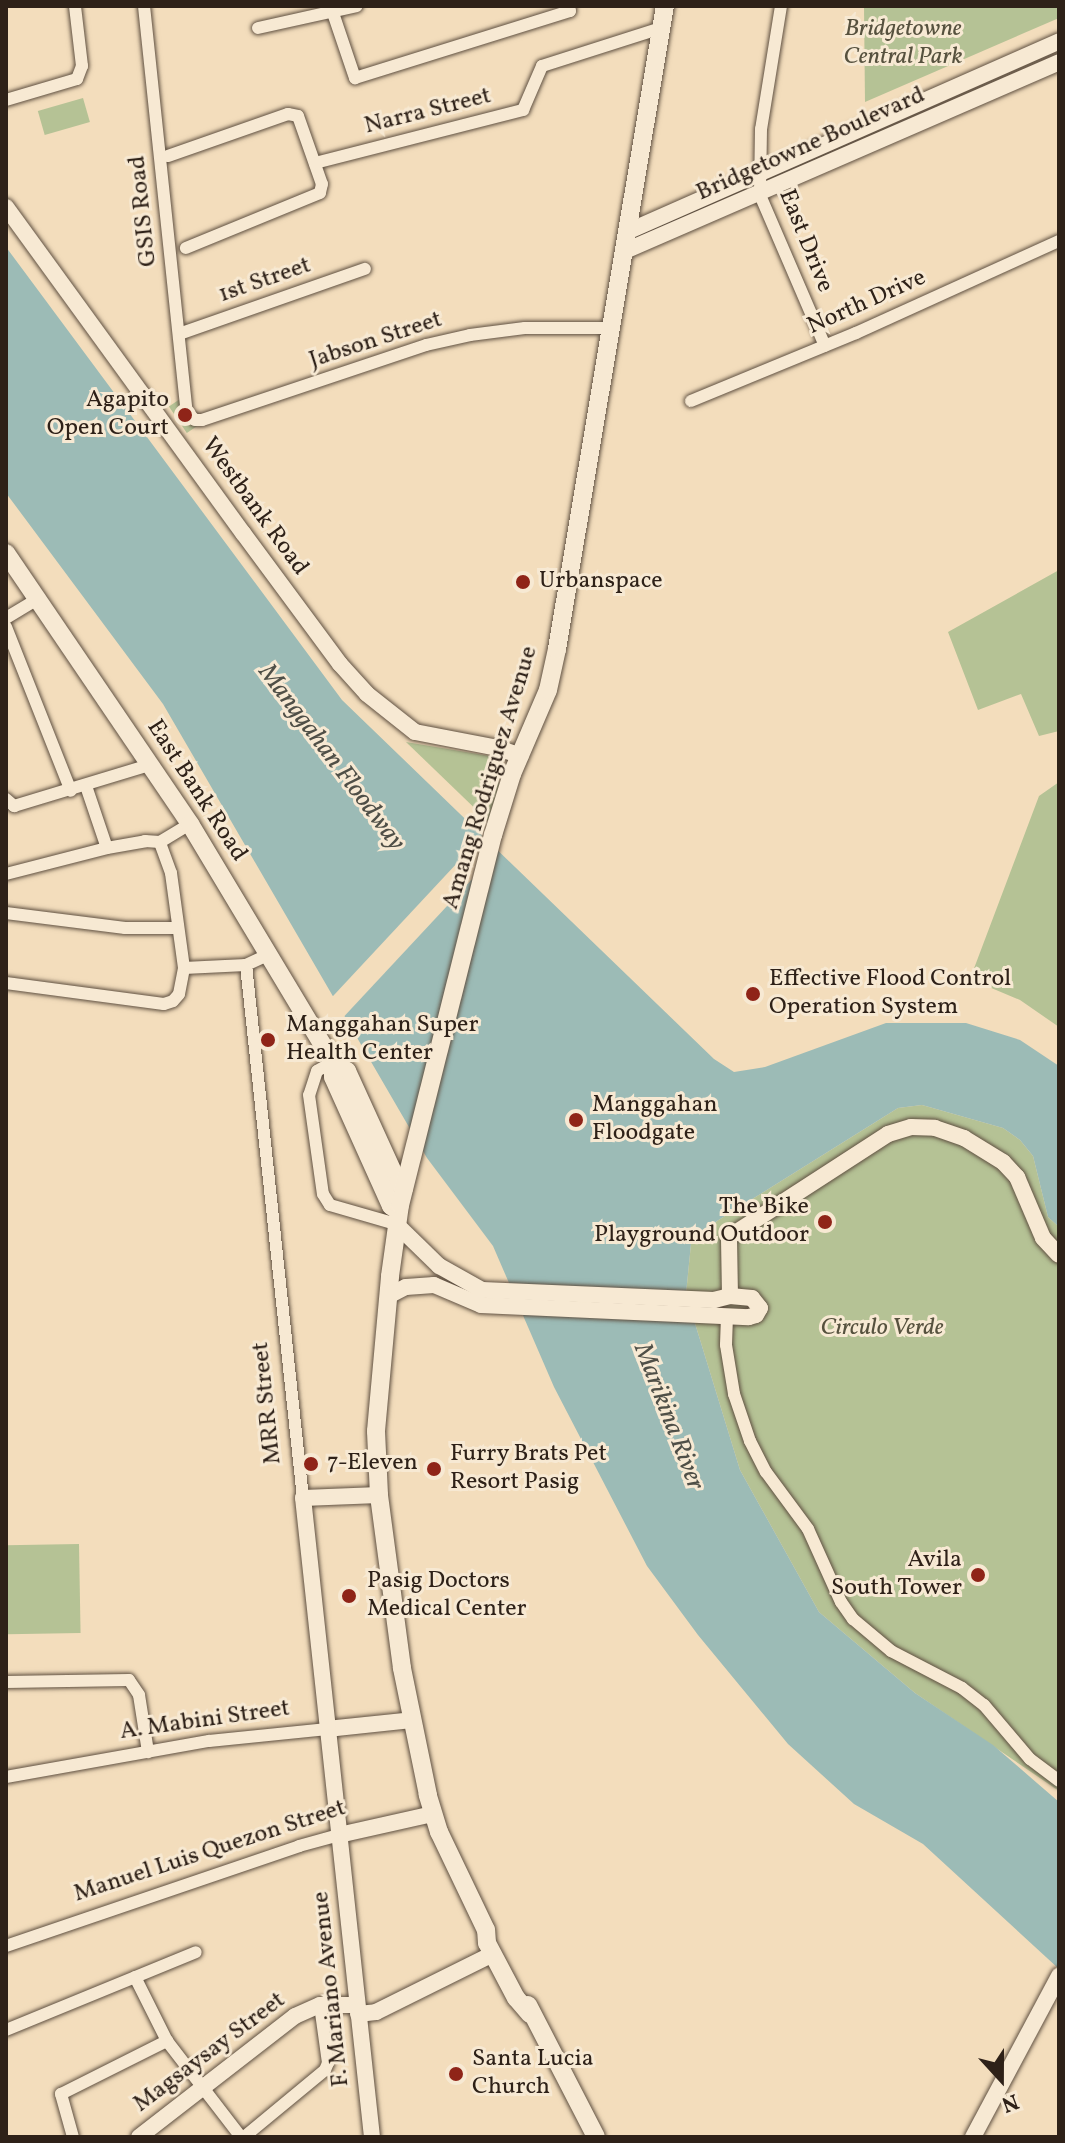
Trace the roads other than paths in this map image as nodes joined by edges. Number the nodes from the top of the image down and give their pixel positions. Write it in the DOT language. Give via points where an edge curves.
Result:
graph roads {
  1 [pos="75,6"];
  2 [pos="144,6"];
  3 [pos="357,6"];
  4 [pos="569,6"];
  5 [pos="665,6"];
  6 [pos="781,6"];
  7 [pos="333,13"];
  8 [pos="258,28"];
  9 [pos="661,28"];
  10 [pos="1059,41"];
  11 [pos="1059,62"];
  12 [pos="6,99"];
  13 [pos="168,156"];
  14 [pos="315,163"];
  15 [pos="759,174"];
  16 [pos="760,195"];
  17 [pos="6,207"];
  18 [pos="629,231"];
  19 [pos="1059,241"];
  20 [pos="186,248"];
  21 [pos="625,251"];
  22 [pos="365,269"];
  23 [pos="611,328"];
  24 [pos="179,334"];
  25 [pos="825,346"];
  26 [pos="691,401"];
  27 [pos="187,412"];
  28 [pos="166,427"];
  29 [pos="6,553"];
  30 [pos="39,598"];
  31 [pos="6,618"];
  32 [pos="6,627"];
  33 [pos="521,756"];
  34 [pos="152,764"];
  35 [pos="86,786"];
  36 [pos="71,791"];
  37 [pos="6,799"];
  38 [pos="190,824"];
  39 [pos="160,842"];
  40 [pos="107,848"];
  41 [pos="6,874"];
  42 [pos="6,913"];
  43 [pos="177,928"];
  44 [pos="270,954"];
  45 [pos="246,965"];
  46 [pos="184,968"];
  47 [pos="6,983"];
  48 [pos="333,1062"];
  49 [pos="404,1188"];
  50 [pos="398,1218"];
  51 [pos="1059,1255"];
  52 [pos="439,1266"];
  53 [pos="390,1276"];
  54 [pos="429,1283"];
  55 [pos="388,1296"];
  56 [pos="482,1298"];
  57 [pos="720,1307"];
  58 [pos="379,1495"];
  59 [pos="303,1498"];
  60 [pos="6,1682"];
  61 [pos="412,1720"];
  62 [pos="327,1729"];
  63 [pos="148,1752"];
  64 [pos="6,1777"];
  65 [pos="1059,1781"];
  66 [pos="433,1814"];
  67 [pos="339,1835"];
  68 [pos="486,1930"];
  69 [pos="6,1946"];
  70 [pos="196,1952"];
  71 [pos="493,1954"];
  72 [pos="1059,1976"];
  73 [pos="135,1977"];
  74 [pos="320,2005"];
  75 [pos="358,2010"];
  76 [pos="530,2014"];
  77 [pos="6,2030"];
  78 [pos="167,2041"];
  79 [pos="203,2088"];
  80 [pos="73,2137"];
  81 [pos="139,2137"];
  82 [pos="242,2137"];
  83 [pos="372,2137"];
  84 [pos="596,2137"];
  85 [pos="973,2137"];
  1 -- 12 [label="street" via="82,66 77,79"];
  2 -- 24 [label="street, GSIS Road"];
  3 -- 7 [label="street"];
  4 -- 7 [label="street" via="570,11 355,78"];
  5 -- 9 [label="main road, Amang Rodriguez Avenue"];
  6 -- 15 [label="street, East Drive"];
  7 -- 8 [label="street"];
  9 -- 14 [label="street, Narra Street" via="542,66 523,110"];
  9 -- 18 [label="main road, Amang Rodriguez Avenue"];
  10 -- 15 [label="street, Bridgetowne Boulevard"];
  11 -- 16 [label="street, Bridgetowne Boulevard"];
  13 -- 14 [label="street" via="288,114 298,116"];
  14 -- 20 [label="street" via="320,193"];
  15 -- 16 [label="street, East Drive"];
  15 -- 18 [label="street, Bridgetowne Boulevard"];
  16 -- 21 [label="street, Bridgetowne Boulevard"];
  16 -- 25 [label="street, East Drive"];
  17 -- 28 [label="street, Westbank Road"];
  18 -- 21 [label="main road, Amang Rodriguez Avenue"];
  19 -- 25 [label="street, North Drive"];
  21 -- 23 [label="main road, Amang Rodriguez Avenue"];
  22 -- 24 [label="street, 1st Street"];
  23 -- 27 [label="street, Jabson Street" via="525,328 470,335 202,420"];
  23 -- 33 [label="main road, Amang Rodriguez Avenue" via="554,663"];
  24 -- 27 [label="street, GSIS Road"];
  25 -- 26 [label="street, North Drive"];
  27 -- 28 [label="street"];
  28 -- 33 [label="street, Westbank Road" via="367,694 415,732"];
  29 -- 30 [label="main road, East Bank Road"];
  30 -- 31 [label="street"];
  30 -- 34 [label="main road, East Bank Road"];
  32 -- 36 [label="street"];
  33 -- 49 [label="main road, Amang Rodriguez Avenue" via="493,835"];
  34 -- 35 [label="street"];
  34 -- 38 [label="main road, East Bank Road"];
  35 -- 36 [label="street"];
  35 -- 40 [label="street"];
  36 -- 37 [label="street" via="14,806"];
  38 -- 39 [label="street"];
  38 -- 44 [label="main road, East Bank Road"];
  39 -- 40 [label="street"];
  39 -- 43 [label="street" via="171,873"];
  40 -- 41 [label="street"];
  42 -- 43 [label="street" via="125,928"];
  43 -- 46 [label="street"];
  44 -- 45 [label="street"];
  44 -- 48 [label="main road, East Bank Road"];
  45 -- 46 [label="street"];
  45 -- 59 [label="street, MRR Street"];
  46 -- 47 [label="street" via="179,994 164,1004"];
  48 -- 49 [label="main road, East Bank Road" via="347,1071"];
  48 -- 50 [label="main road, East Bank Road" via="333,1077"];
  48 -- 50 [label="street" via="317,1071 309,1095 323,1194 330,1205"];
  49 -- 50 [label="main road, Amang Rodriguez Avenue"];
  50 -- 52 [label="street"];
  50 -- 53 [label="main road, Amang Rodriguez Avenue"];
  51 -- 57 [label="street" via="1043,1238 1017,1177 1003,1162 964,1138 911,1127 888,1134 729,1237"];
  52 -- 54 [label="street" via="428,1272"];
  52 -- 56 [label="street"];
  53 -- 54 [label="street"];
  53 -- 55 [label="main road, Amang Rodriguez Avenue"];
  54 -- 55 [label="street"];
  54 -- 56 [label="street"];
  55 -- 58 [label="main road, Amang Rodriguez Avenue" via="376,1431"];
  56 -- 57 [label="street"];
  57 -- 65 [label="street" via="743,1425 766,1472 808,1529 853,1619 891,1651 984,1705 1030,1759"];
  58 -- 59 [label="street"];
  58 -- 61 [label="main road, Amang Rodriguez Avenue"];
  59 -- 62 [label="street, MRR Street"];
  60 -- 63 [label="street" via="129,1680 139,1695"];
  61 -- 62 [label="street, A. Mabini Street"];
  61 -- 66 [label="main road, Amang Rodriguez Avenue"];
  62 -- 63 [label="street, A. Mabini Street"];
  62 -- 67 [label="street, MRR Street"];
  63 -- 64 [label="street, A. Mabini Street"];
  66 -- 67 [label="street, Manuel Luis Quezon Street"];
  66 -- 68 [label="main road, Amang Rodriguez Avenue"];
  67 -- 69 [label="street, Manuel Luis Quezon Street"];
  67 -- 75 [label="street, F. Mariano Avenue"];
  68 -- 71 [label="main road, Amang Rodriguez Avenue"];
  68 -- 76 [label="main road, Amang Rodriguez Avenue" via="495,1937"];
  70 -- 73 [label="street"];
  71 -- 75 [label="street, Magsaysay Street" via="376,2012"];
  71 -- 76 [label="main road, Amang Rodriguez Avenue"];
  72 -- 85 [label="street"];
  73 -- 77 [label="street"];
  73 -- 78 [label="street"];
  74 -- 75 [label="street, Magsaysay Street"];
  74 -- 79 [label="street, Magsaysay Street" via="295,2016"];
  74 -- 82 [label="street" via="325,2070"];
  75 -- 83 [label="street, F. Mariano Avenue"];
  76 -- 84 [label="main road, Amang Rodriguez Avenue"];
  78 -- 79 [label="street"];
  78 -- 80 [label="street" via="61,2094"];
  79 -- 81 [label="street, Magsaysay Street"];
  79 -- 82 [label="street"];
}
